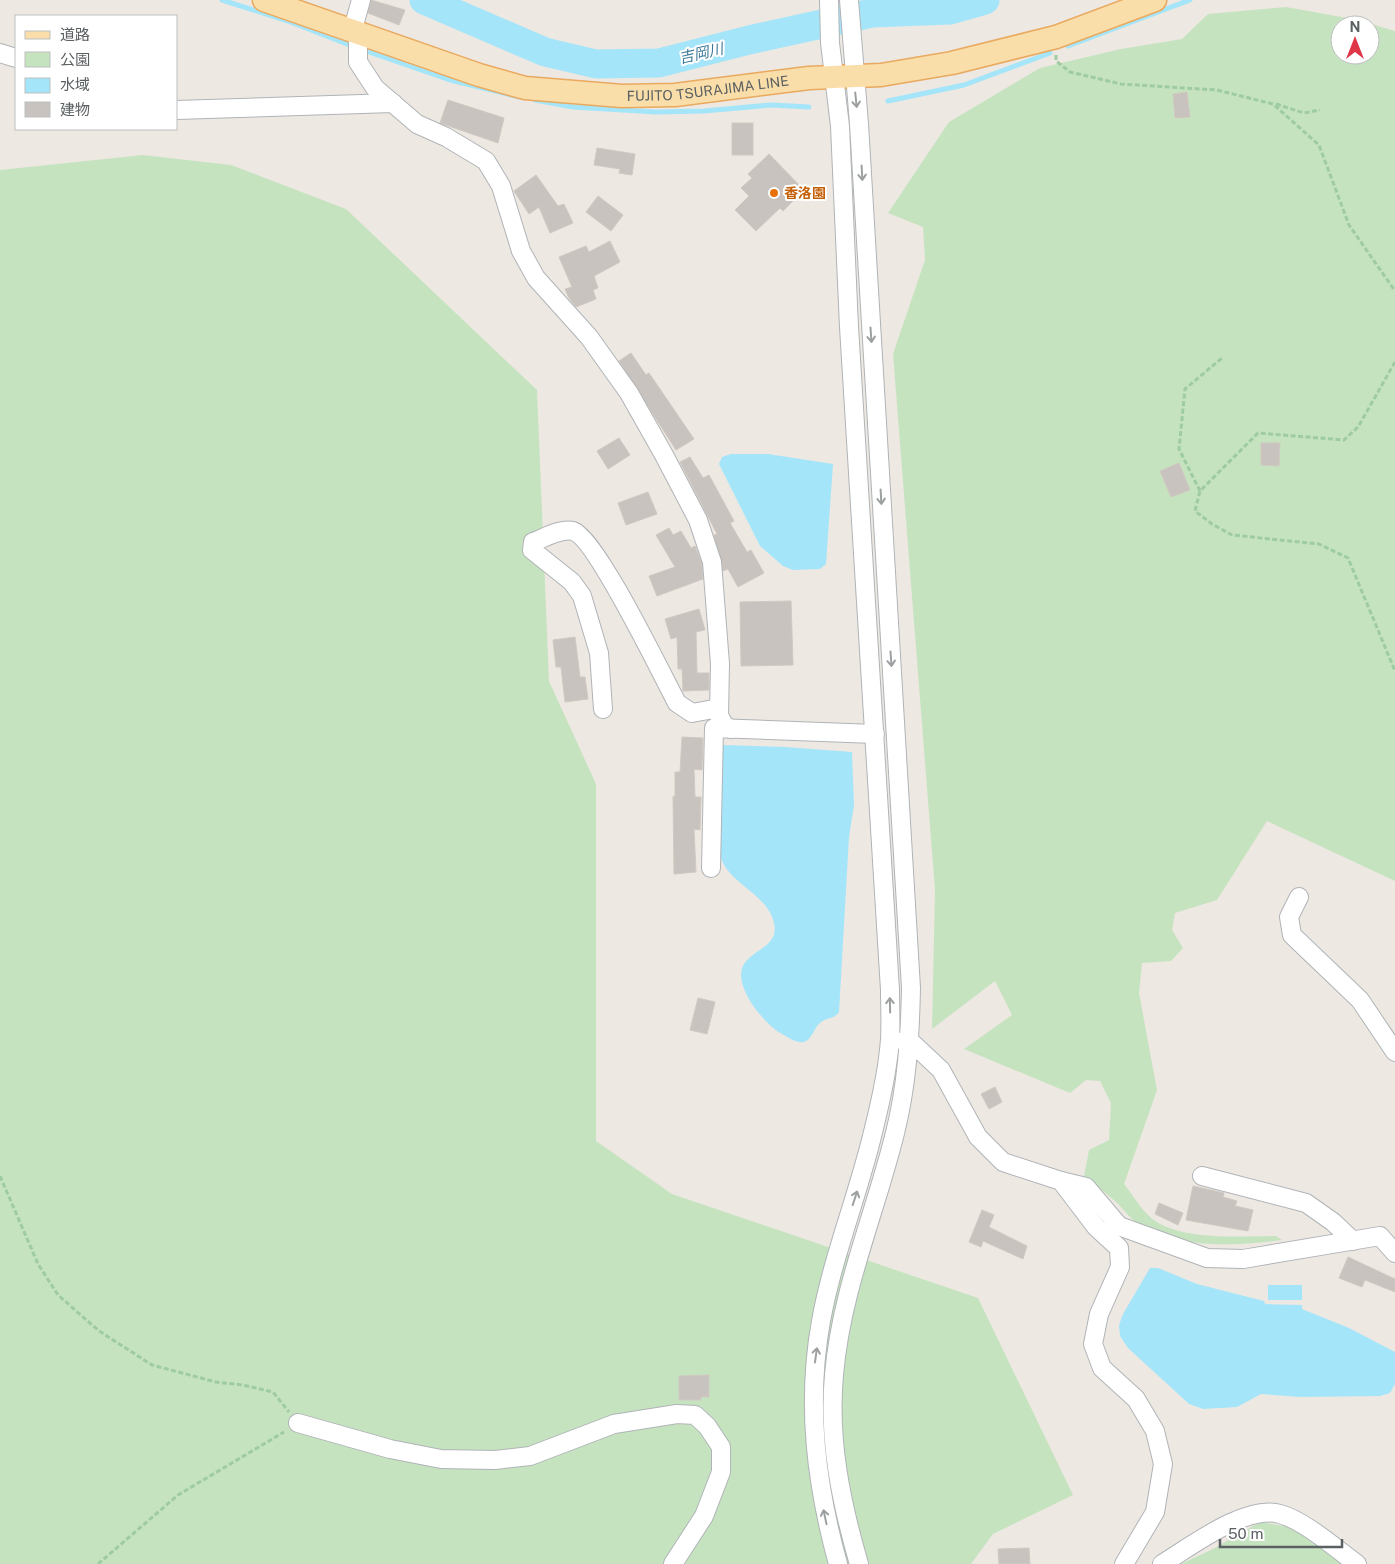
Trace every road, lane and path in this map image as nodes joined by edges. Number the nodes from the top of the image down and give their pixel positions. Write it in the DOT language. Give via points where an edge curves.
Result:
graph roads {
  1 [pos="264,0"];
  2 [pos="361,0"];
  3 [pos="829,0"];
  4 [pos="849,0"];
  5 [pos="1155,0"];
  6 [pos="355,33"];
  7 [pos="1056,37"];
  8 [pos="0,53"];
  9 [pos="15,58"];
  10 [pos="844,76"];
  11 [pos="393,103"];
  12 [pos="1273,104"];
  13 [pos="178,110"];
  14 [pos="1320,110"];
  15 [pos="1395,291"];
  16 [pos="1222,358"];
  17 [pos="1395,362"];
  18 [pos="1200,491"];
  19 [pos="1395,671"];
  20 [pos="719,708"];
  21 [pos="603,709"];
  22 [pos="731,729"];
  23 [pos="875,734"];
  24 [pos="711,868"];
  25 [pos="1299,897"];
  26 [pos="890,1039"];
  27 [pos="910,1041"];
  28 [pos="1395,1052"];
  29 [pos="0,1176"];
  30 [pos="1202,1176"];
  31 [pos="1061,1180"];
  32 [pos="1353,1240"];
  33 [pos="1395,1253"];
  34 [pos="298,1423"];
  35 [pos="98,1564"];
  36 [pos="673,1564"];
  37 [pos="838,1564"];
  38 [pos="859,1564"];
  39 [pos="1124,1564"];
  40 [pos="1162,1564"];
  41 [pos="1357,1564"];
  1 -- 6 [label="main road, FUJITO TSURAJIMA LINE"];
  2 -- 6 [label="street"];
  3 -- 10 [label="street" via="830,33"];
  4 -- 10 [label="street" via="850,32"];
  5 -- 7 [label="main road, FUJITO TSURAJIMA LINE"];
  6 -- 10 [label="main road, FUJITO TSURAJIMA LINE" via="479,75 547,91 657,96"];
  6 -- 11 [label="street" via="358,62 375,88"];
  7 -- 10 [label="main road, FUJITO TSURAJIMA LINE" via="952,63"];
  7 -- 12 [label="path" via="1056,61 1070,72 1121,84 1217,90"];
  8 -- 9 [label="street"];
  10 -- 23 [label="street" via="840,126 849,327"];
  10 -- 27 [label="street, one-way" via="859,124 907,899"];
  11 -- 13 [label="street"];
  11 -- 20 [label="street" via="417,124 486,161 501,186 521,252 536,278 589,337 629,394 664,455 698,520 712,562 720,664"];
  12 -- 14 [label="path" via="1304,112"];
  12 -- 15 [label="path" via="1319,145 1349,225"];
  16 -- 18 [label="path" via="1185,389 1180,449"];
  17 -- 18 [label="path" via="1358,426 1344,440 1258,433"];
  18 -- 19 [label="path" via="1194,511 1232,535 1319,544 1348,558"];
  20 -- 21 [label="street" via="692,714 677,703 594,554 580,535 571,530 559,532 533,542 532,550 572,582 582,596 599,653"];
  20 -- 22 [label="street" via="721,720"];
  22 -- 23 [label="street"];
  22 -- 24 [label="street" via="714,728"];
  26 -- 23 [label="street, one-way"];
  25 -- 28 [label="street" via="1289,917 1292,935 1360,1000"];
  26 -- 27 [label="street"];
  37 -- 26 [label="street, one-way" via="818,1478 813,1433 814,1374 823,1312 874,1129"];
  27 -- 31 [label="street" via="942,1070 978,1137 1003,1162"];
  27 -- 38 [label="street" via="895,1134 856,1262 840,1327 834,1375 832,1430 837,1478"];
  29 -- 34 [label="path" via="38,1264 58,1294 99,1331 152,1365 216,1382 273,1392"];
  30 -- 32 [label="street" via="1306,1203"];
  31 -- 32 [label="street" via="1086,1187 1119,1226 1207,1258 1244,1259"];
  31 -- 39 [label="street" via="1096,1227 1119,1248 1120,1267 1099,1314 1094,1344 1102,1368 1136,1399 1155,1431 1163,1464 1155,1512"];
  32 -- 33 [label="street" via="1380,1236"];
  34 -- 35 [label="path" via="178,1495"];
  34 -- 36 [label="street" via="390,1449 441,1459 495,1460 530,1456 614,1424 677,1414 695,1415 721,1447 721,1472 704,1516"];
  40 -- 41 [label="street" via="1253,1513 1279,1513"];
}
